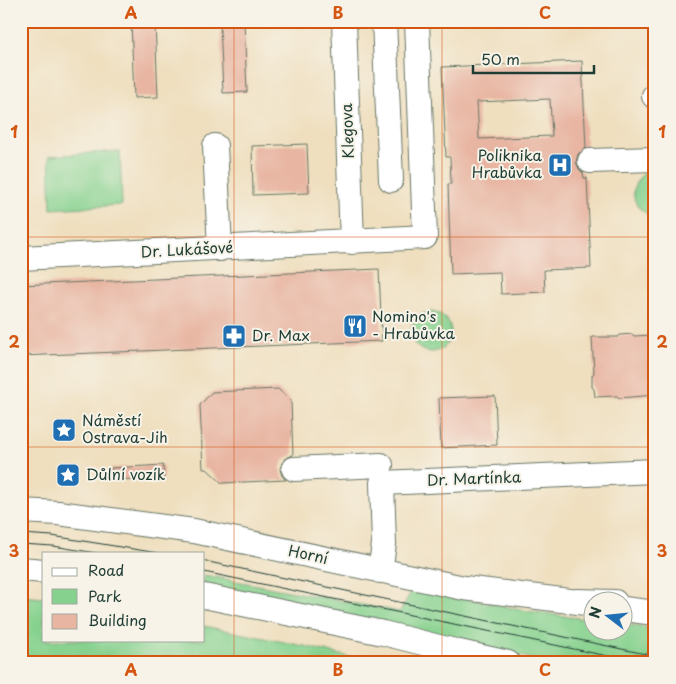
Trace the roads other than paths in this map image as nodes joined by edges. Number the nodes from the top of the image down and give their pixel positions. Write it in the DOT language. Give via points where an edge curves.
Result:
graph roads {
  1 [pos="344,21"];
  2 [pos="384,21"];
  3 [pos="417,21"];
  4 [pos="215,146"];
  5 [pos="655,159"];
  6 [pos="590,161"];
  7 [pos="391,180"];
  8 [pos="352,242"];
  9 [pos="220,249"];
  10 [pos="21,258"];
  11 [pos="382,465"];
  12 [pos="294,469"];
  13 [pos="655,471"];
  14 [pos="21,512"];
  15 [pos="21,569"];
  16 [pos="380,570"];
  17 [pos="42,571"];
  18 [pos="205,596"];
  19 [pos="570,601"];
  20 [pos="584,601"];
  21 [pos="634,602"];
  22 [pos="655,602"];
  23 [pos="584,603"];
  24 [pos="634,611"];
  25 [pos="655,614"];
  26 [pos="455,652"];
  27 [pos="488,663"];
  28 [pos="508,663"];
  1 -- 8 [label="street, Klegova"];
  2 -- 7 [label="street"];
  3 -- 8 [label="street, Dr. Lukášové" via="425,237"];
  4 -- 9 [label="street"];
  5 -- 6 [label="street"];
  8 -- 9 [label="street, Dr. Lukášové"];
  9 -- 10 [label="street, Dr. Lukášové"];
  11 -- 12 [label="street"];
  13 -- 16 [label="street, Dr. Martínka" via="382,482 384,544"];
  14 -- 16 [label="street, Horní" via="58,513 194,531"];
  15 -- 17 [label="street"];
  16 -- 19 [label="street, Horní" via="464,588"];
  18 -- 26 [label="street" via="383,633"];
  19 -- 20 [label="street"];
  19 -- 23 [label="street, Horní"];
  21 -- 22 [label="street"];
  24 -- 25 [label="street"];
  26 -- 27 [label="street"];
  26 -- 28 [label="street"];
}
